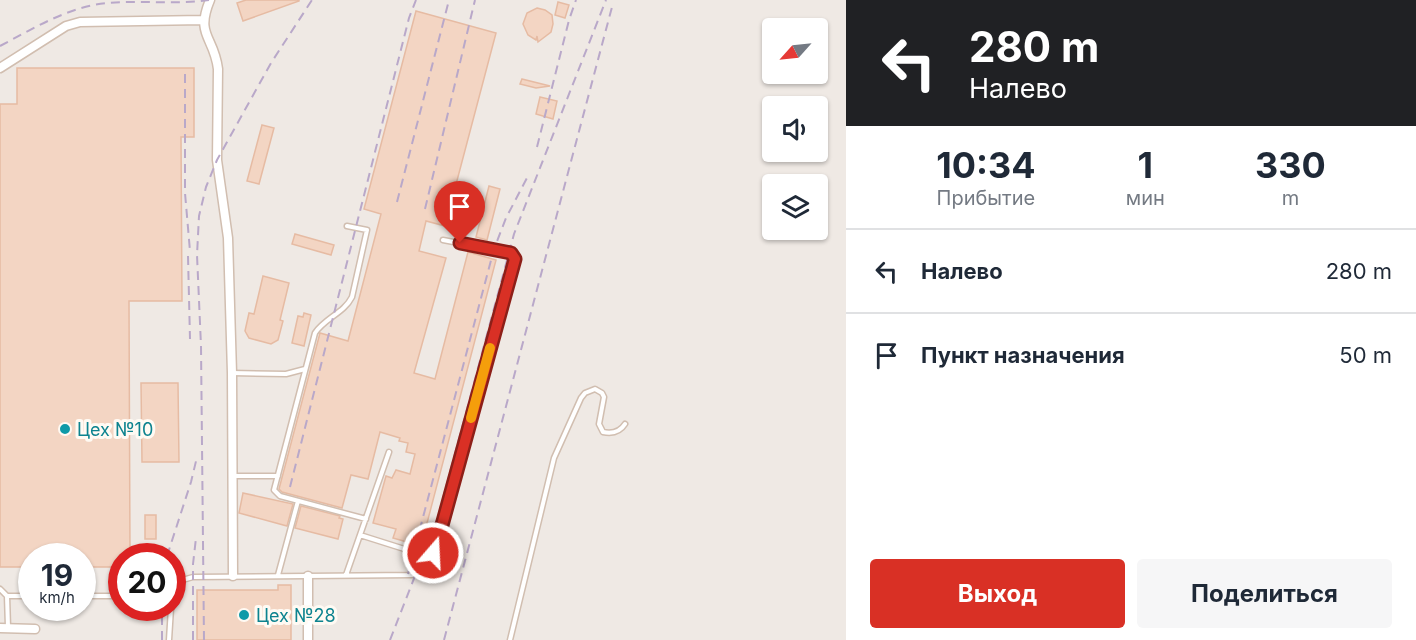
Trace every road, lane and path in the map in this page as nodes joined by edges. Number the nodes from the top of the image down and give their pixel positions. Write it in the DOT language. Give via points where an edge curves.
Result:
graph roads {
  1 [pos="210,0"];
  2 [pos="203,20"];
  3 [pos="0,68"];
  4 [pos="347,226"];
  5 [pos="443,240"];
  6 [pos="306,369"];
  7 [pos="232,373"];
  8 [pos="625,424"];
  9 [pos="389,452"];
  10 [pos="233,476"];
  11 [pos="278,476"];
  12 [pos="298,501"];
  13 [pos="366,519"];
  14 [pos="360,534"];
  15 [pos="417,553"];
  16 [pos="278,575"];
  17 [pos="346,575"];
  18 [pos="233,576"];
  19 [pos="309,576"];
  20 [pos="186,579"];
  21 [pos="0,589"];
  22 [pos="7,596"];
  23 [pos="18,596"];
  24 [pos="170,621"];
  25 [pos="4,628"];
  26 [pos="34,629"];
  27 [pos="169,640"];
  28 [pos="308,640"];
  29 [pos="510,640"];
  1 -- 2 [label="street"];
  2 -- 3 [label="street" via="80,22 66,26"];
  2 -- 7 [label="street" via="218,69 217,160 228,238"];
  4 -- 6 [label="lane" via="368,230 352,297 317,330"];
  5 -- 15 [label="lane" via="511,253 515,259 436,547 430,554"];
  6 -- 7 [label="lane" via="286,374"];
  6 -- 11 [label="lane"];
  7 -- 10 [label="street"];
  8 -- 29 [label="lane" via="614,433 603,432 599,424 602,393 595,389 581,398 554,458"];
  9 -- 13 [label="lane"];
  10 -- 11 [label="lane"];
  10 -- 18 [label="street"];
  11 -- 12 [label="lane" via="275,493"];
  12 -- 13 [label="lane"];
  12 -- 16 [label="lane"];
  13 -- 14 [label="lane"];
  14 -- 15 [label="lane"];
  14 -- 17 [label="lane"];
  15 -- 17 [label="lane" via="412,575"];
  16 -- 18 [label="lane"];
  16 -- 19 [label="lane"];
  17 -- 19 [label="lane"];
  18 -- 20 [label="lane"];
  19 -- 28 [label="street"];
  21 -- 22 [label="lane"];
  22 -- 23 [label="lane"];
  22 -- 25 [label="lane"];
  24 -- 27 [label="lane"];
  25 -- 26 [label="street"];
}
